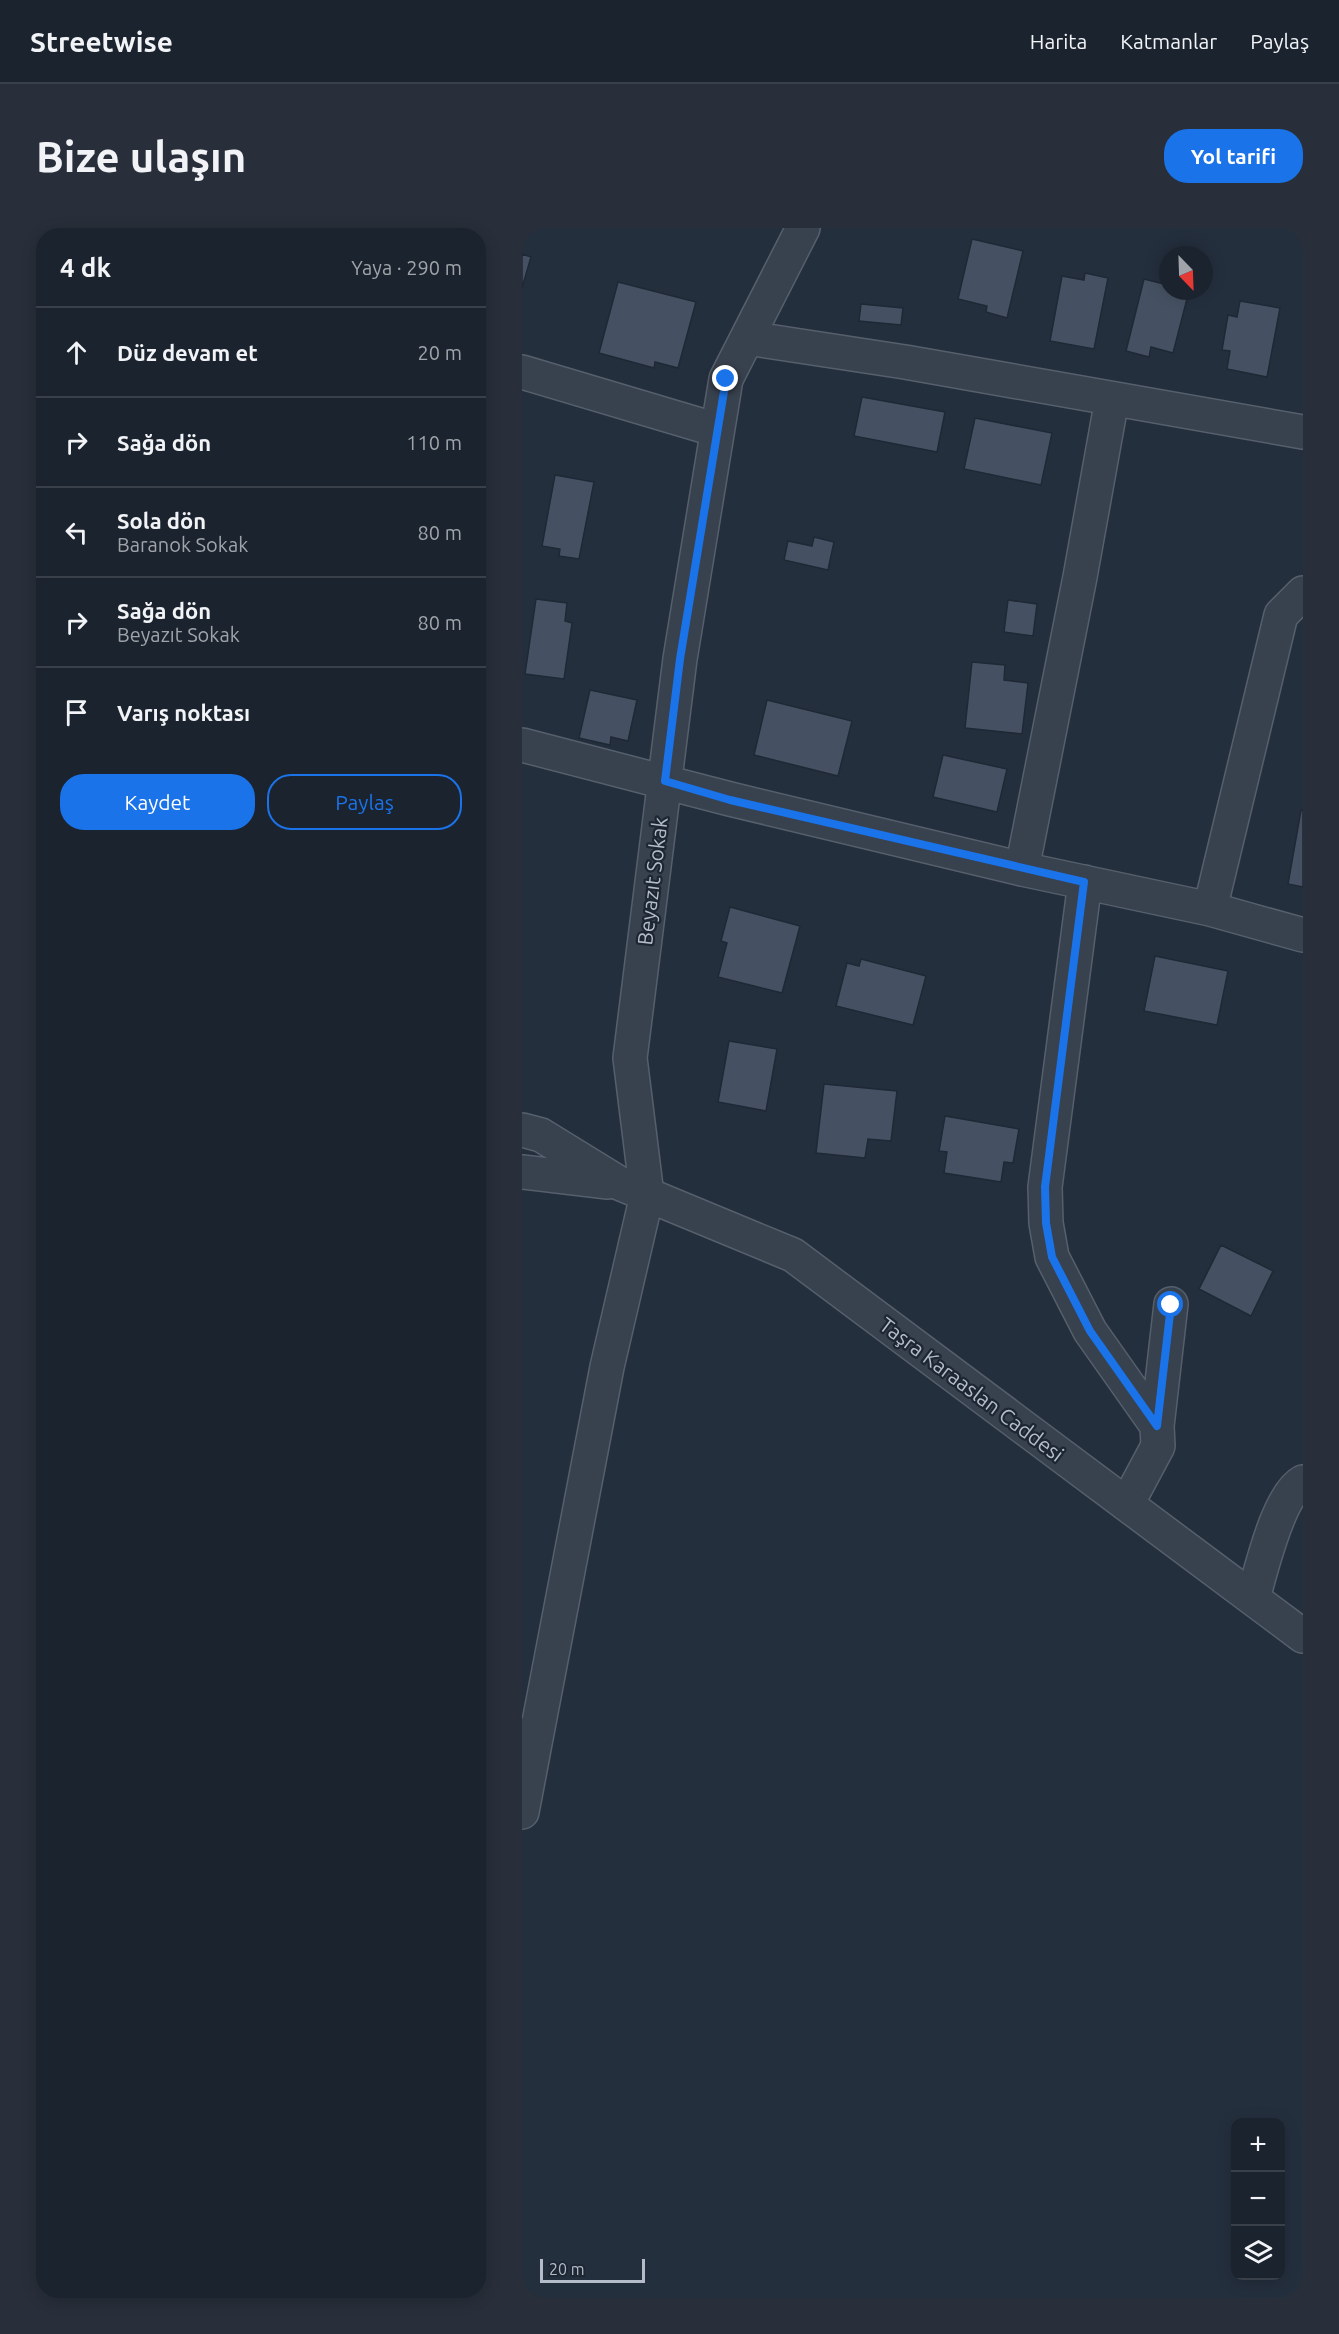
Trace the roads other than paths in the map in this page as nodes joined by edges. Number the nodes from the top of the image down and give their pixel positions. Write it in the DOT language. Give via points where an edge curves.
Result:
graph roads {
  1 [pos="803,228"];
  2 [pos="747,338"];
  3 [pos="522,372"];
  4 [pos="1112,399"];
  5 [pos="717,430"];
  6 [pos="1303,432"];
  7 [pos="1303,593"];
  8 [pos="522,745"];
  9 [pos="665,781"];
  10 [pos="1022,869"];
  11 [pos="1084,882"];
  12 [pos="1209,909"];
  13 [pos="1303,935"];
  14 [pos="522,1130"];
  15 [pos="522,1172"];
  16 [pos="633,1189"];
  17 [pos="1171,1305"];
  18 [pos="1157,1426"];
  19 [pos="1303,1482"];
  20 [pos="1127,1504"];
  21 [pos="1253,1598"];
  22 [pos="1303,1636"];
  23 [pos="529,1737"];
  24 [pos="522,1812"];
  1 -- 2 [label="street, Beyazıt Sokak"];
  2 -- 4 [label="street"];
  2 -- 5 [label="street, Beyazıt Sokak" via="726,379"];
  3 -- 5 [label="street"];
  4 -- 6 [label="street"];
  4 -- 10 [label="street"];
  5 -- 9 [label="street, Beyazıt Sokak" via="680,659"];
  7 -- 12 [label="street" via="1281,615"];
  8 -- 9 [label="street"];
  9 -- 10 [label="street"];
  9 -- 16 [label="street, Beyazıt Sokak" via="630,1058"];
  10 -- 11 [label="street"];
  11 -- 12 [label="street"];
  11 -- 18 [label="street" via="1045,1187 1046,1223 1052,1257 1090,1331"];
  12 -- 13 [label="street"];
  14 -- 16 [label="street" via="541,1135"];
  15 -- 16 [label="street"];
  16 -- 20 [label="street, Taşra Karaaslan Caddesi" via="793,1255"];
  16 -- 23 [label="street" via="607,1366"];
  17 -- 18 [label="street"];
  18 -- 20 [label="street" via="1158,1446"];
  19 -- 21 [label="street" via="1279,1514"];
  20 -- 21 [label="street, Taşra Karaaslan Caddesi"];
  21 -- 22 [label="street, Taşra Karaaslan Caddesi"];
  23 -- 24 [label="street"];
}
